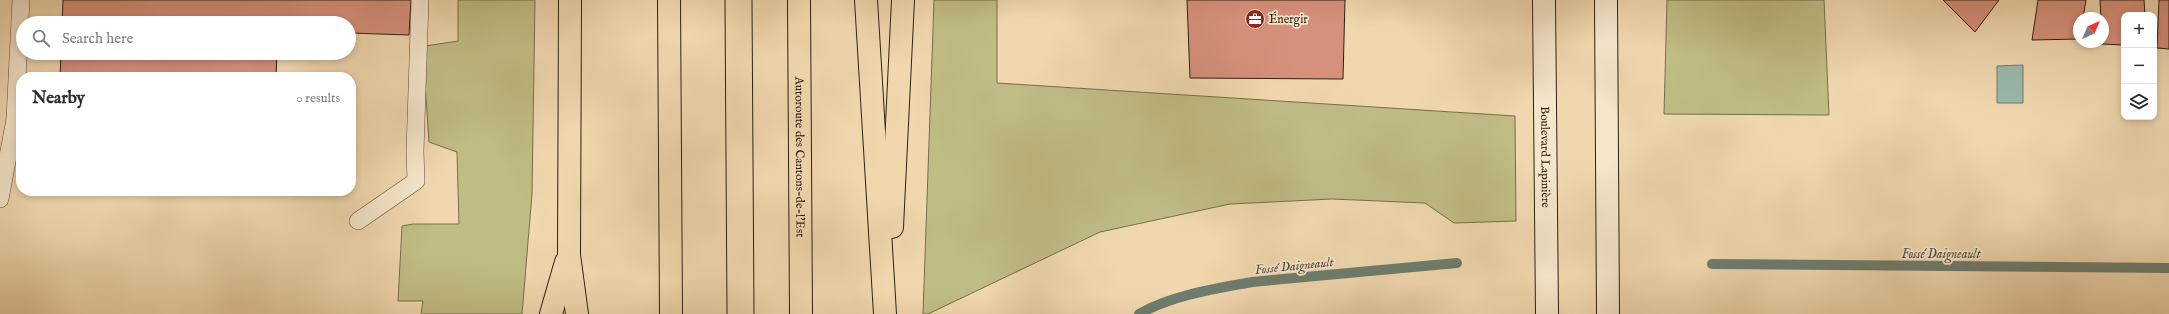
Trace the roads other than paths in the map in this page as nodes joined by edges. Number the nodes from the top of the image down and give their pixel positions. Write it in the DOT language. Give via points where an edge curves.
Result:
graph roads {
  1 [pos="21,0"];
  2 [pos="420,0"];
  3 [pos="570,0"];
  4 [pos="669,0"];
  5 [pos="799,0"];
  6 [pos="866,0"];
  7 [pos="903,0"];
  8 [pos="1544,0"];
  9 [pos="1606,0"];
  10 [pos="20,16"];
  11 [pos="18,60"];
  12 [pos="17,72"];
  13 [pos="16,99"];
  14 [pos="0,199"];
  15 [pos="358,221"];
  16 [pos="568,255"];
  17 [pos="551,314"];
  18 [pos="577,314"];
  19 [pos="671,314"];
  20 [pos="801,314"];
  21 [pos="886,314"];
  22 [pos="1547,314"];
  23 [pos="1608,314"];
  1 -- 10 [label="lane"];
  2 -- 15 [label="lane" via="416,181"];
  3 -- 16 [label="highway"];
  4 -- 19 [label="highway"];
  5 -- 20 [label="highway, Autoroute des Cantons-de-l'Est"];
  6 -- 21 [label="highway"];
  7 -- 21 [label="highway"];
  8 -- 22 [label="main road, Boulevard Lapinière"];
  9 -- 23 [label="main road"];
  11 -- 12 [label="lane"];
  13 -- 14 [label="lane" via="15,119"];
  16 -- 17 [label="highway"];
  16 -- 18 [label="highway"];
}
